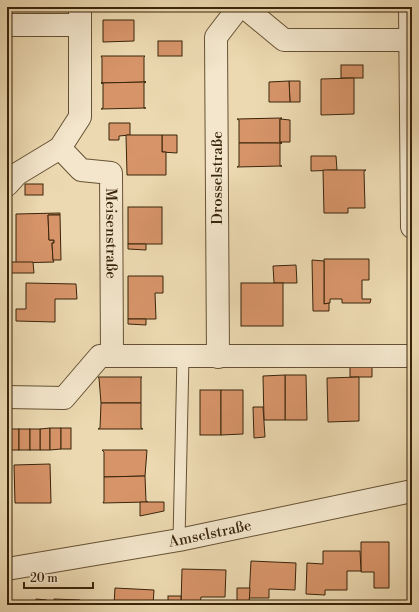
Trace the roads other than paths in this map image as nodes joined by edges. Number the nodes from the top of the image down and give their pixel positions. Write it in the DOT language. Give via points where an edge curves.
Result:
graph roads {
  1 [pos="239,7"];
  2 [pos="244,7"];
  3 [pos="410,7"];
  4 [pos="80,16"];
  5 [pos="7,25"];
  6 [pos="411,40"];
  7 [pos="411,146"];
  8 [pos="60,148"];
  9 [pos="7,185"];
  10 [pos="412,227"];
  11 [pos="112,355"];
  12 [pos="412,356"];
  13 [pos="183,357"];
  14 [pos="218,357"];
  15 [pos="7,397"];
  16 [pos="412,491"];
  17 [pos="179,540"];
  18 [pos="7,569"];
  1 -- 14 [label="street, Drosselstraße" via="216,37"];
  2 -- 6 [label="street" via="284,40"];
  3 -- 6 [label="street"];
  4 -- 5 [label="street"];
  4 -- 8 [label="street" via="80,117"];
  6 -- 7 [label="street"];
  7 -- 10 [label="street"];
  8 -- 9 [label="street" via="17,174"];
  8 -- 11 [label="street, Meisenstraße" via="81,170 111,173"];
  11 -- 13 [label="street"];
  11 -- 15 [label="street" via="100,356 64,398"];
  12 -- 14 [label="street"];
  13 -- 14 [label="street"];
  13 -- 17 [label="lane"];
  16 -- 17 [label="street, Amselstraße"];
  17 -- 18 [label="street, Amselstraße"];
}
